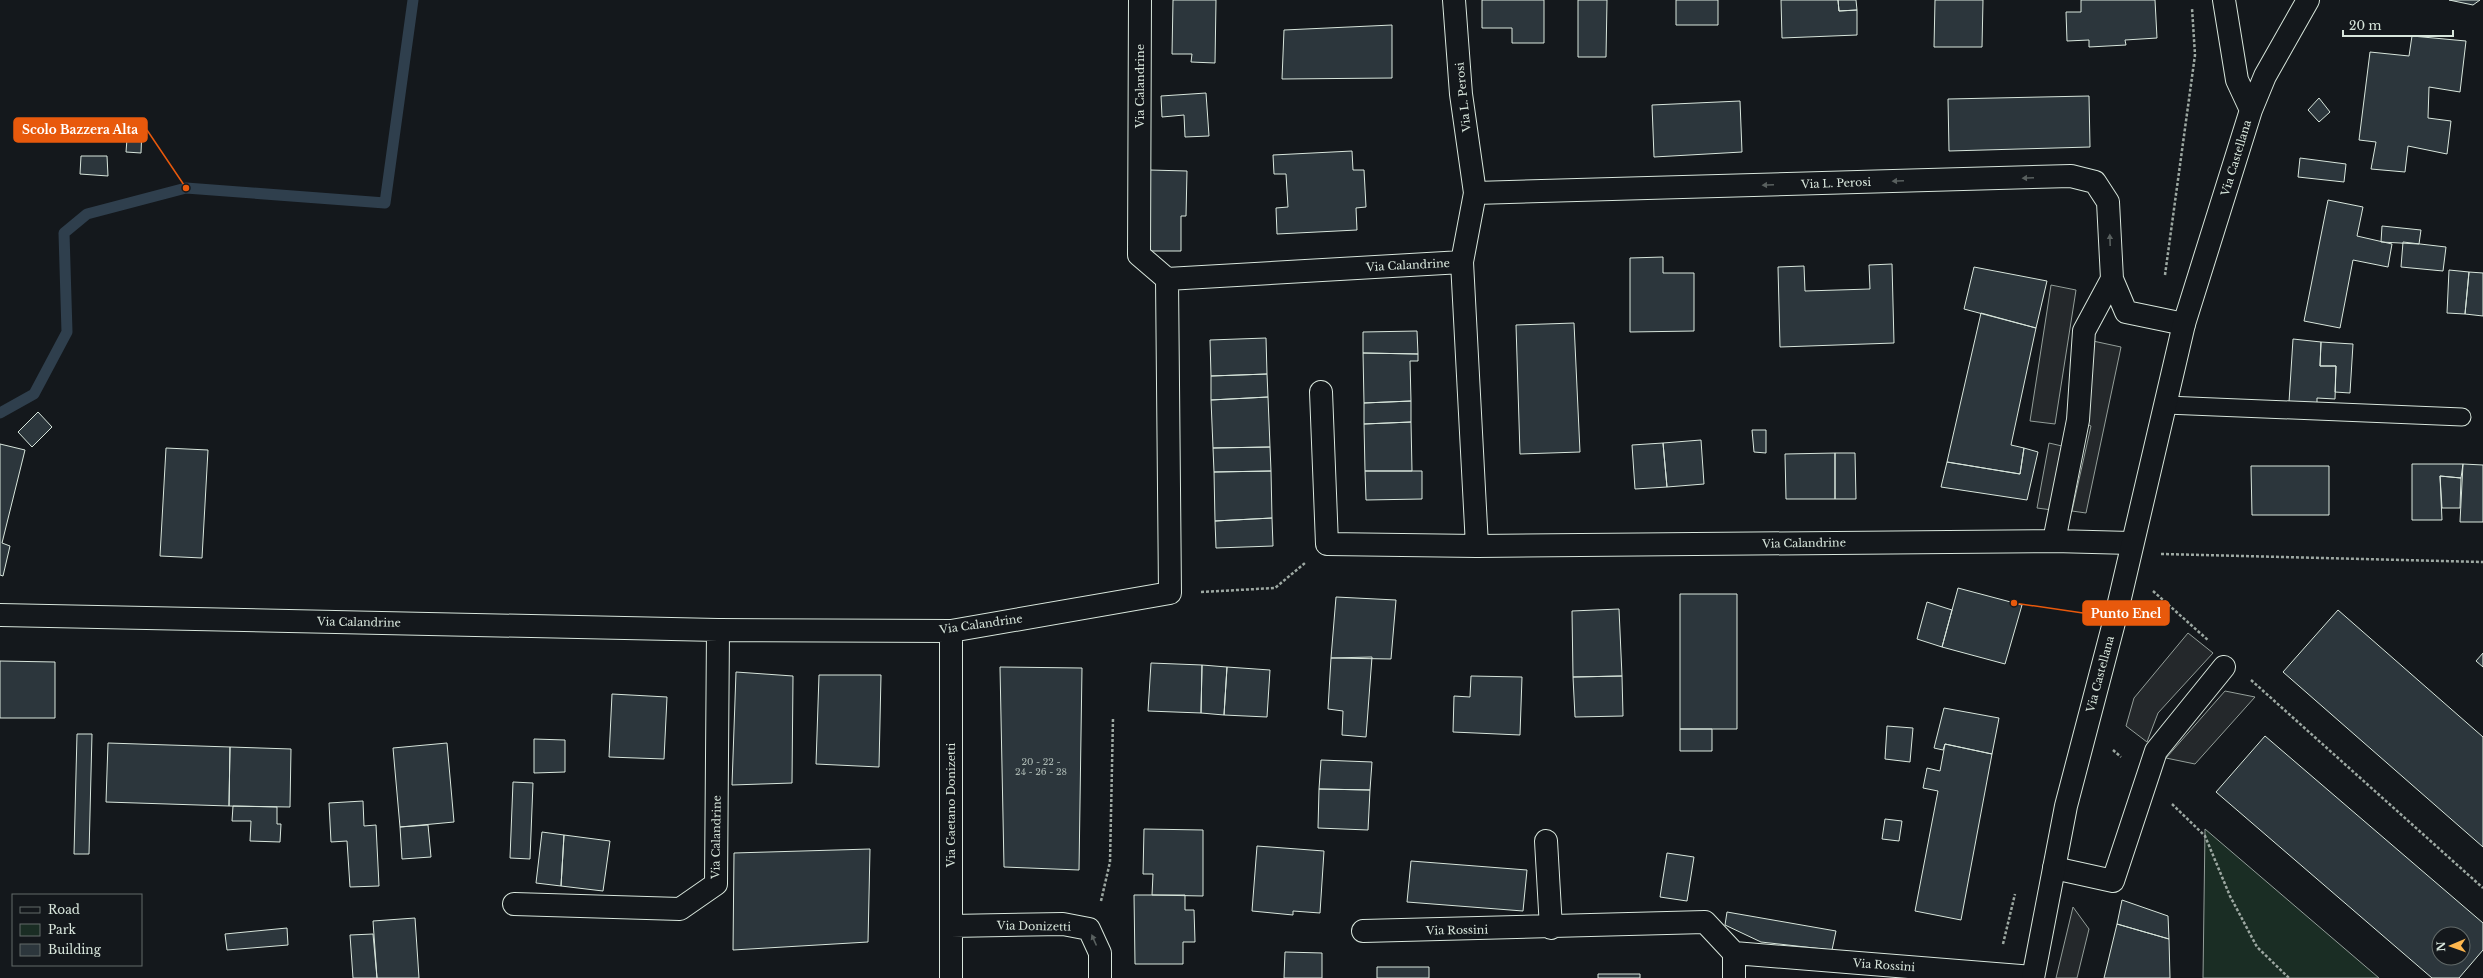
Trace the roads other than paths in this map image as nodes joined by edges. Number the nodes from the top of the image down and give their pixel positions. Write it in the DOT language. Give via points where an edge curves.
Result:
graph roads {
  1 [pos="1140,0"];
  2 [pos="1454,0"];
  3 [pos="2224,0"];
  4 [pos="2308,0"];
  5 [pos="2251,110"];
  6 [pos="1475,193"];
  7 [pos="1462,262"];
  8 [pos="1167,279"];
  9 [pos="2112,279"];
  10 [pos="2184,324"];
  11 [pos="1321,392"];
  12 [pos="2166,405"];
  13 [pos="2462,417"];
  14 [pos="2054,541"];
  15 [pos="1477,546"];
  16 [pos="2131,548"];
  17 [pos="0,615"];
  18 [pos="718,630"];
  19 [pos="951,631"];
  20 [pos="2224,667"];
  21 [pos="1546,841"];
  22 [pos="2054,868"];
  23 [pos="514,904"];
  24 [pos="951,926"];
  25 [pos="1551,928"];
  26 [pos="1363,931"];
  27 [pos="1734,953"];
  28 [pos="952,978"];
  29 [pos="1100,978"];
  30 [pos="1734,978"];
  31 [pos="2033,978"];
  1 -- 8 [label="street, Via Calandrine" via="1139,256"];
  2 -- 6 [label="street, Via L. Perosi" via="1461,94"];
  3 -- 5 [label="street" via="2237,80"];
  4 -- 5 [label="street, Via Castellana" via="2266,76"];
  5 -- 10 [label="street, Via Castellana"];
  6 -- 7 [label="street, Via L. Perosi"];
  9 -- 6 [label="street, Via L. Perosi, one-way" via="2108,202 2095,182 2071,176"];
  7 -- 8 [label="street, Via Calandrine"];
  7 -- 15 [label="street, Via Calandrine"];
  8 -- 19 [label="street, Via Calandrine" via="1170,593"];
  9 -- 10 [label="street" via="2126,312"];
  9 -- 14 [label="street" via="2084,331 2078,420"];
  10 -- 12 [label="street, Via Castellana"];
  11 -- 15 [label="street, Via Calandrine" via="1327,544"];
  12 -- 13 [label="lane"];
  12 -- 16 [label="street, Via Castellana"];
  14 -- 15 [label="street, Via Calandrine"];
  14 -- 16 [label="street, Via Calandrine"];
  16 -- 22 [label="street, Via Castellana" via="2066,806"];
  17 -- 18 [label="street, Via Calandrine"];
  18 -- 19 [label="street, Via Calandrine"];
  18 -- 23 [label="street, Via Calandrine" via="716,884 680,909"];
  19 -- 24 [label="street, Via Gaetano Donizetti"];
  20 -- 22 [label="street" via="2156,751 2113,881"];
  21 -- 25 [label="street"];
  22 -- 31 [label="street, Via Castellana"];
  24 -- 28 [label="street, Via Gaetano Donizetti"];
  29 -- 24 [label="street, Via Donizetti, one-way" via="1100,953 1089,929 1063,924"];
  25 -- 26 [label="street, Via Rossini"];
  25 -- 27 [label="street, Via Rossini" via="1705,922"];
  27 -- 30 [label="street"];
  27 -- 31 [label="street, Via Rossini"];
}
